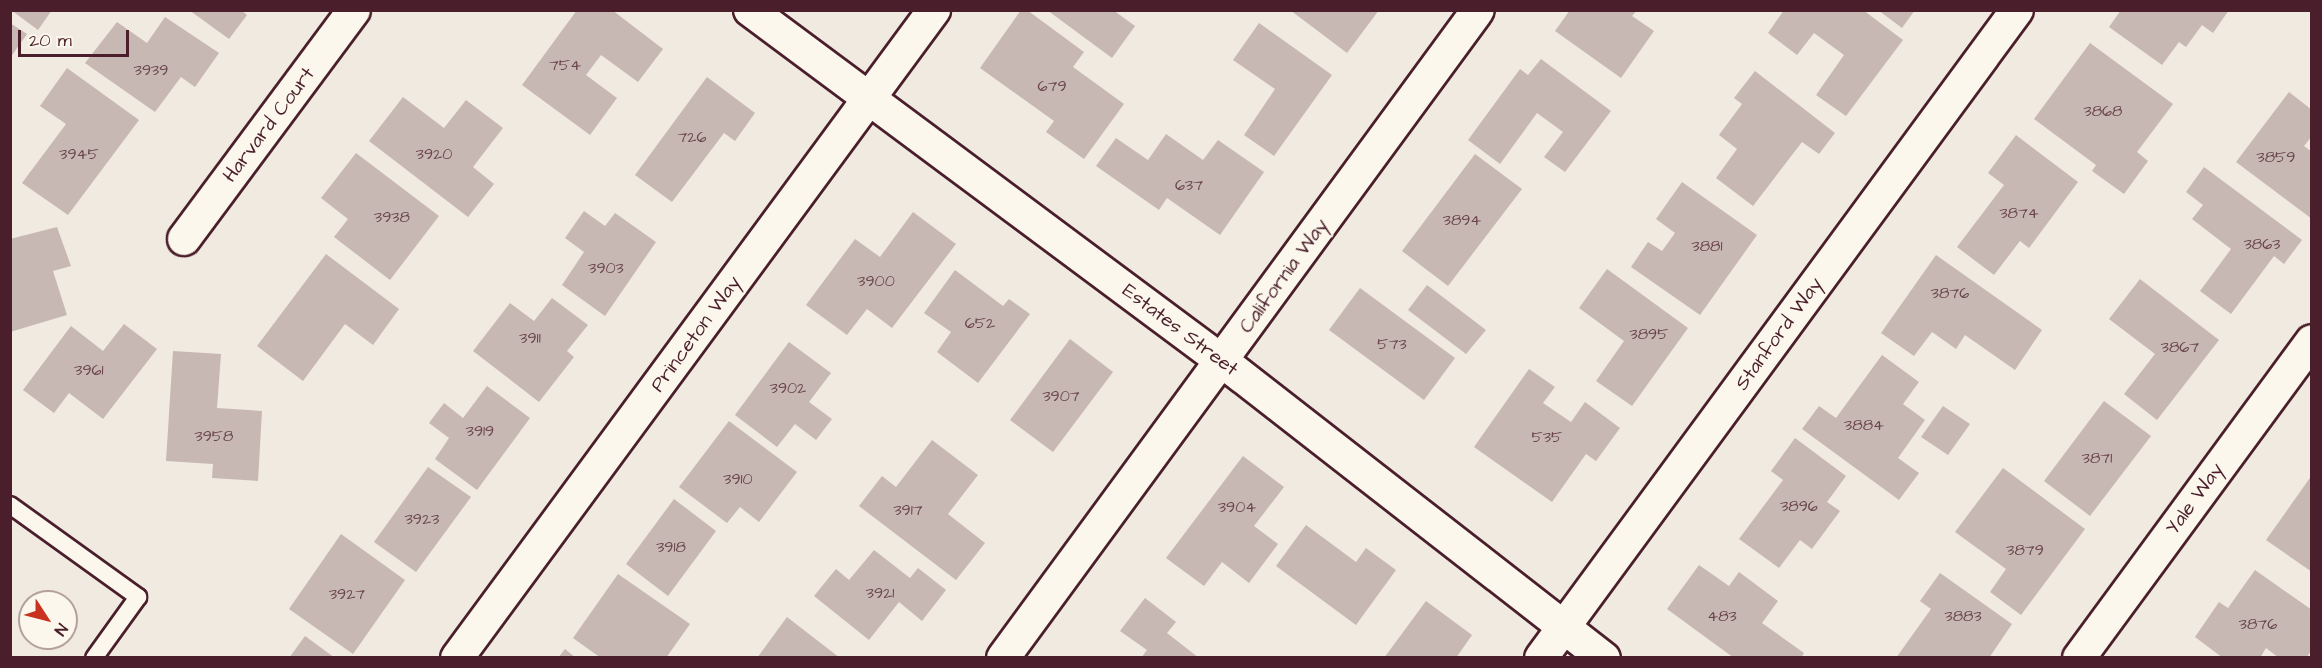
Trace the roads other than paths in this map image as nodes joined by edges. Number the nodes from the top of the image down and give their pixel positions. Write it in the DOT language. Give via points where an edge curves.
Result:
graph roads {
  1 [pos="354,10"];
  2 [pos="750,10"];
  3 [pos="934,10"];
  4 [pos="1478,10"];
  5 [pos="2017,10"];
  6 [pos="871,98"];
  7 [pos="184,239"];
  8 [pos="2312,341"];
  9 [pos="1222,361"];
  10 [pos="10,504"];
  11 [pos="1563,627"];
  12 [pos="94,657"];
  13 [pos="457,657"];
  14 [pos="1003,657"];
  15 [pos="1541,657"];
  16 [pos="1604,657"];
  17 [pos="2079,657"];
  1 -- 7 [label="street, Harvard Court"];
  2 -- 6 [label="street, Estates Street"];
  3 -- 6 [label="street, Princeton Way"];
  4 -- 9 [label="street, California Way"];
  5 -- 11 [label="street, Stanford Way"];
  6 -- 9 [label="street, Estates Street"];
  6 -- 13 [label="street, Princeton Way"];
  8 -- 17 [label="street, Yale Way"];
  9 -- 11 [label="street, Estates Street"];
  9 -- 14 [label="street, California Way"];
  10 -- 12 [label="lane" via="138,597"];
  11 -- 15 [label="street, Stanford Way"];
  11 -- 16 [label="street, Estates Street"];
}
